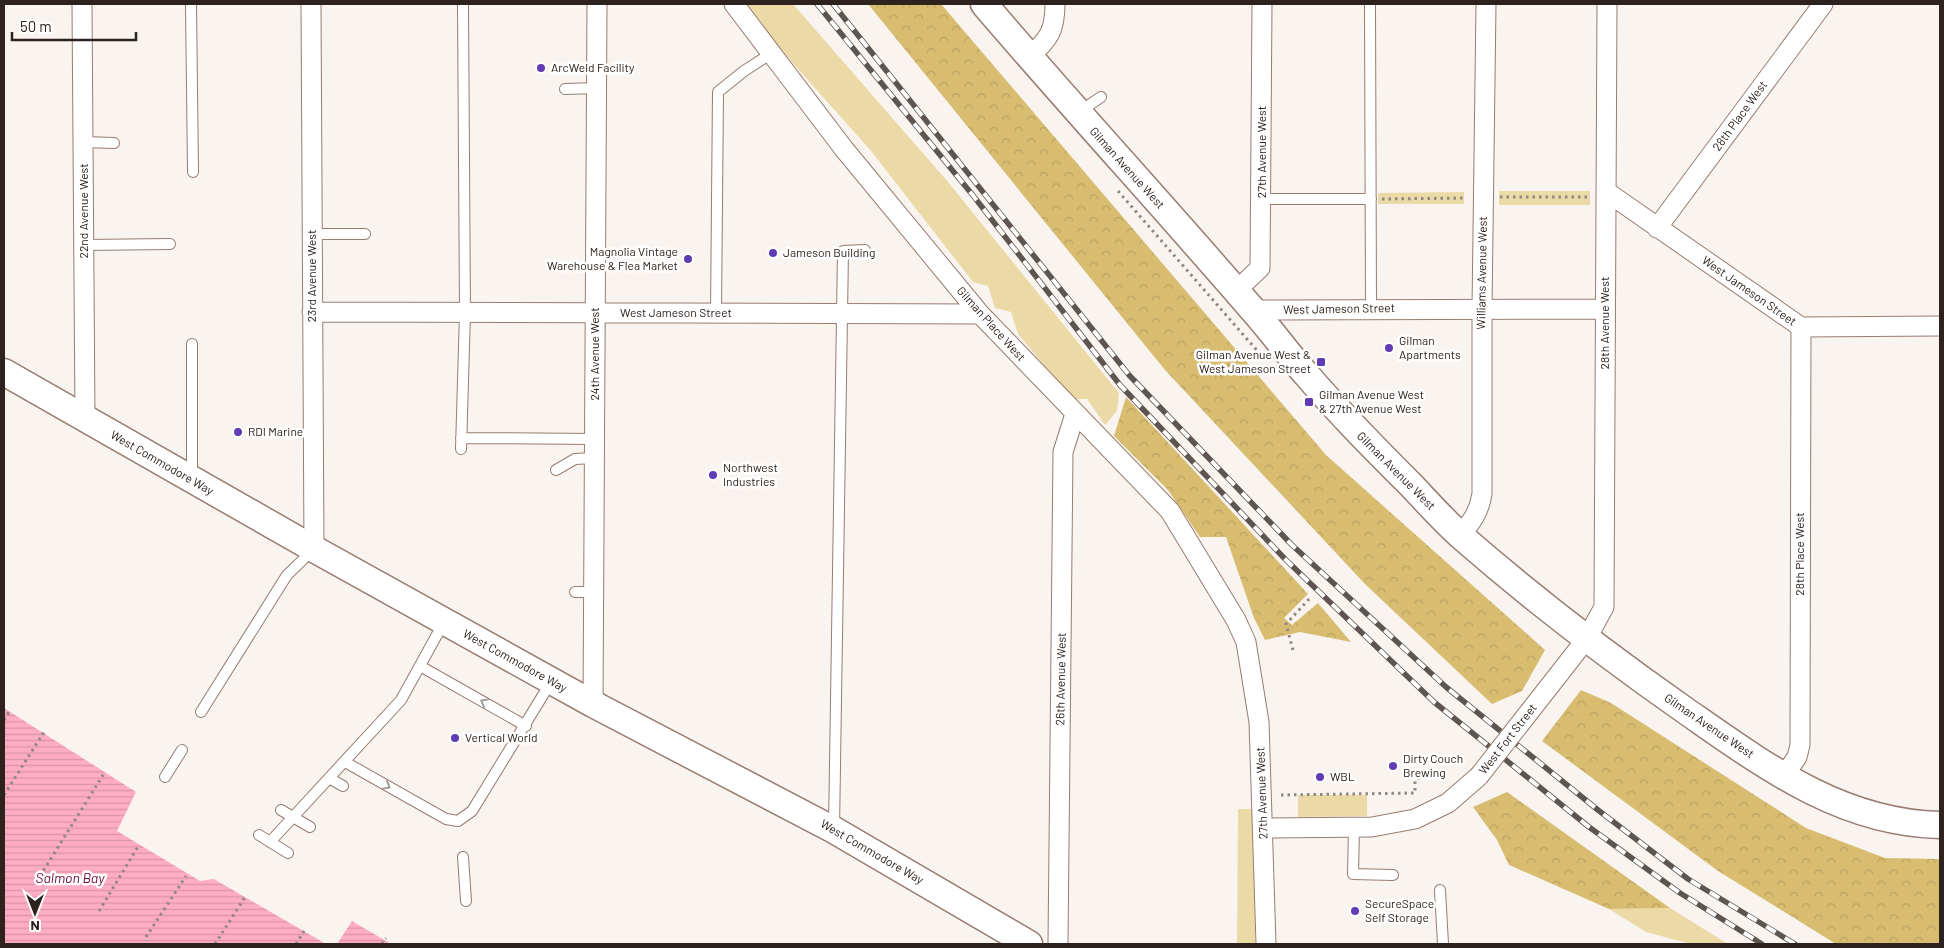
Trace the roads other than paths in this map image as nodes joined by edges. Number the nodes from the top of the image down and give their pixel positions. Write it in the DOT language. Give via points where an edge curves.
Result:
graph roads {
  1 [pos="82,4"];
  2 [pos="191,4"];
  3 [pos="311,4"];
  4 [pos="463,4"];
  5 [pos="597,4"];
  6 [pos="734,4"];
  7 [pos="984,4"];
  8 [pos="1055,4"];
  9 [pos="1262,4"];
  10 [pos="1370,4"];
  11 [pos="1486,4"];
  12 [pos="1608,4"];
  13 [pos="1823,4"];
  14 [pos="772,53"];
  15 [pos="1029,57"];
  16 [pos="565,88"];
  17 [pos="596,88"];
  18 [pos="1101,96"];
  19 [pos="1078,113"];
  20 [pos="83,142"];
  21 [pos="114,143"];
  22 [pos="193,172"];
  23 [pos="1600,194"];
  24 [pos="1262,199"];
  25 [pos="1371,199"];
  26 [pos="1657,228"];
  27 [pos="312,234"];
  28 [pos="365,234"];
  29 [pos="170,244"];
  30 [pos="84,245"];
  31 [pos="865,250"];
  32 [pos="1245,301"];
  33 [pos="1371,308"];
  34 [pos="1482,309"];
  35 [pos="1605,309"];
  36 [pos="312,312"];
  37 [pos="465,313"];
  38 [pos="596,313"];
  39 [pos="716,313"];
  40 [pos="842,314"];
  41 [pos="980,314"];
  42 [pos="1940,326"];
  43 [pos="1801,328"];
  44 [pos="192,344"];
  45 [pos="4,372"];
  46 [pos="1075,414"];
  47 [pos="85,419"];
  48 [pos="595,438"];
  49 [pos="594,458"];
  50 [pos="556,470"];
  51 [pos="192,480"];
  52 [pos="1460,536"];
  53 [pos="314,549"];
  54 [pos="444,621"];
  55 [pos="1587,638"];
  56 [pos="1246,642"];
  57 [pos="420,666"];
  58 [pos="552,681"];
  59 [pos="593,704"];
  60 [pos="202,712"];
  61 [pos="526,726"];
  62 [pos="182,750"];
  63 [pos="345,762"];
  64 [pos="1784,776"];
  65 [pos="165,777"];
  66 [pos="330,778"];
  67 [pos="343,786"];
  68 [pos="281,810"];
  69 [pos="293,817"];
  70 [pos="1940,825"];
  71 [pos="1354,826"];
  72 [pos="310,827"];
  73 [pos="1264,828"];
  74 [pos="834,830"];
  75 [pos="259,836"];
  76 [pos="270,842"];
  77 [pos="288,853"];
  78 [pos="463,857"];
  79 [pos="1393,875"];
  80 [pos="1440,890"];
  81 [pos="466,901"];
  82 [pos="1029,944"];
  83 [pos="1058,944"];
  84 [pos="1266,944"];
  85 [pos="1443,944"];
  1 -- 20 [label="street, 22nd Avenue West"];
  2 -- 22 [label="lane"];
  3 -- 27 [label="street, 23rd Avenue West"];
  4 -- 37 [label="lane"];
  5 -- 17 [label="street, 24th Avenue West"];
  6 -- 14 [label="street, Gilman Place West"];
  7 -- 15 [label="main road, Gilman Avenue West"];
  8 -- 15 [label="street" via="1055,23 1047,40"];
  9 -- 24 [label="street, 27th Avenue West"];
  10 -- 25 [label="lane"];
  11 -- 34 [label="street, Williams Avenue West"];
  12 -- 23 [label="street, 28th Avenue West"];
  13 -- 26 [label="street, 28th Place West"];
  14 -- 39 [label="lane" via="718,92"];
  14 -- 41 [label="street, Gilman Place West" via="844,149"];
  15 -- 19 [label="main road, Gilman Avenue West"];
  16 -- 17 [label="lane"];
  17 -- 38 [label="street, 24th Avenue West"];
  18 -- 19 [label="lane"];
  19 -- 32 [label="main road, Gilman Avenue West"];
  20 -- 21 [label="lane"];
  20 -- 30 [label="street, 22nd Avenue West"];
  23 -- 26 [label="street, West Jameson Street"];
  23 -- 35 [label="street, 28th Avenue West"];
  24 -- 25 [label="lane"];
  24 -- 32 [label="street, 27th Avenue West" via="1260,268"];
  25 -- 33 [label="lane"];
  26 -- 43 [label="street, West Jameson Street"];
  27 -- 28 [label="lane"];
  27 -- 36 [label="street, 23rd Avenue West"];
  29 -- 30 [label="lane"];
  30 -- 47 [label="street, 22nd Avenue West"];
  31 -- 40 [label="lane" via="843,251"];
  32 -- 33 [label="street, West Jameson Street"];
  32 -- 52 [label="main road, Gilman Avenue West" via="1357,431"];
  33 -- 34 [label="street, West Jameson Street"];
  34 -- 35 [label="street, West Jameson Street"];
  34 -- 52 [label="street, Williams Avenue West" via="1482,494 1473,520"];
  35 -- 55 [label="street, 28th Avenue West" via="1604,607"];
  36 -- 37 [label="street, West Jameson Street"];
  36 -- 53 [label="street, 23rd Avenue West"];
  37 -- 38 [label="street, West Jameson Street"];
  37 -- 48 [label="lane" via="461,443"];
  38 -- 39 [label="street, West Jameson Street"];
  38 -- 48 [label="street, 24th Avenue West"];
  39 -- 40 [label="street, West Jameson Street"];
  40 -- 41 [label="street, West Jameson Street"];
  40 -- 74 [label="lane"];
  41 -- 46 [label="street, Gilman Place West"];
  42 -- 43 [label="street, West Jameson Street"];
  43 -- 64 [label="street, 28th Place West" via="1800,745"];
  44 -- 51 [label="lane"];
  45 -- 47 [label="main road, West Commodore Way"];
  46 -- 56 [label="street, Gilman Place West" via="1170,511"];
  46 -- 83 [label="street, 26th Avenue West" via="1063,452"];
  47 -- 51 [label="main road, West Commodore Way"];
  48 -- 49 [label="street, 24th Avenue West"];
  49 -- 50 [label="lane" via="576,459"];
  49 -- 59 [label="street, 24th Avenue West" via="584,592"];
  51 -- 53 [label="main road, West Commodore Way"];
  52 -- 55 [label="main road, Gilman Avenue West"];
  53 -- 54 [label="main road, West Commodore Way"];
  53 -- 60 [label="lane" via="287,575"];
  54 -- 57 [label="lane"];
  54 -- 58 [label="main road, West Commodore Way"];
  55 -- 64 [label="main road, Gilman Avenue West" via="1725,738"];
  55 -- 71 [label="street, West Fort Street, bridge" via="1479,776 1448,803 1415,820 1372,827"];
  56 -- 73 [label="street, 27th Avenue West" via="1259,722"];
  61 -- 57 [label="lane, one-way"];
  57 -- 63 [label="lane" via="401,700"];
  58 -- 59 [label="main road, West Commodore Way"];
  58 -- 61 [label="lane"];
  59 -- 74 [label="main road, West Commodore Way"];
  63 -- 61 [label="lane, one-way" via="446,820 458,821 472,811"];
  62 -- 65 [label="lane"];
  63 -- 66 [label="lane"];
  64 -- 70 [label="main road, Gilman Avenue West" via="1834,804 1894,822"];
  66 -- 67 [label="lane"];
  66 -- 69 [label="lane"];
  68 -- 69 [label="lane"];
  69 -- 72 [label="lane"];
  69 -- 76 [label="lane"];
  71 -- 73 [label="street, West Fort Street"];
  71 -- 79 [label="lane" via="1353,874"];
  73 -- 84 [label="street, 27th Avenue West"];
  74 -- 82 [label="main road, West Commodore Way"];
  75 -- 76 [label="lane"];
  76 -- 77 [label="lane"];
  78 -- 81 [label="lane"];
  80 -- 85 [label="lane"];
}
